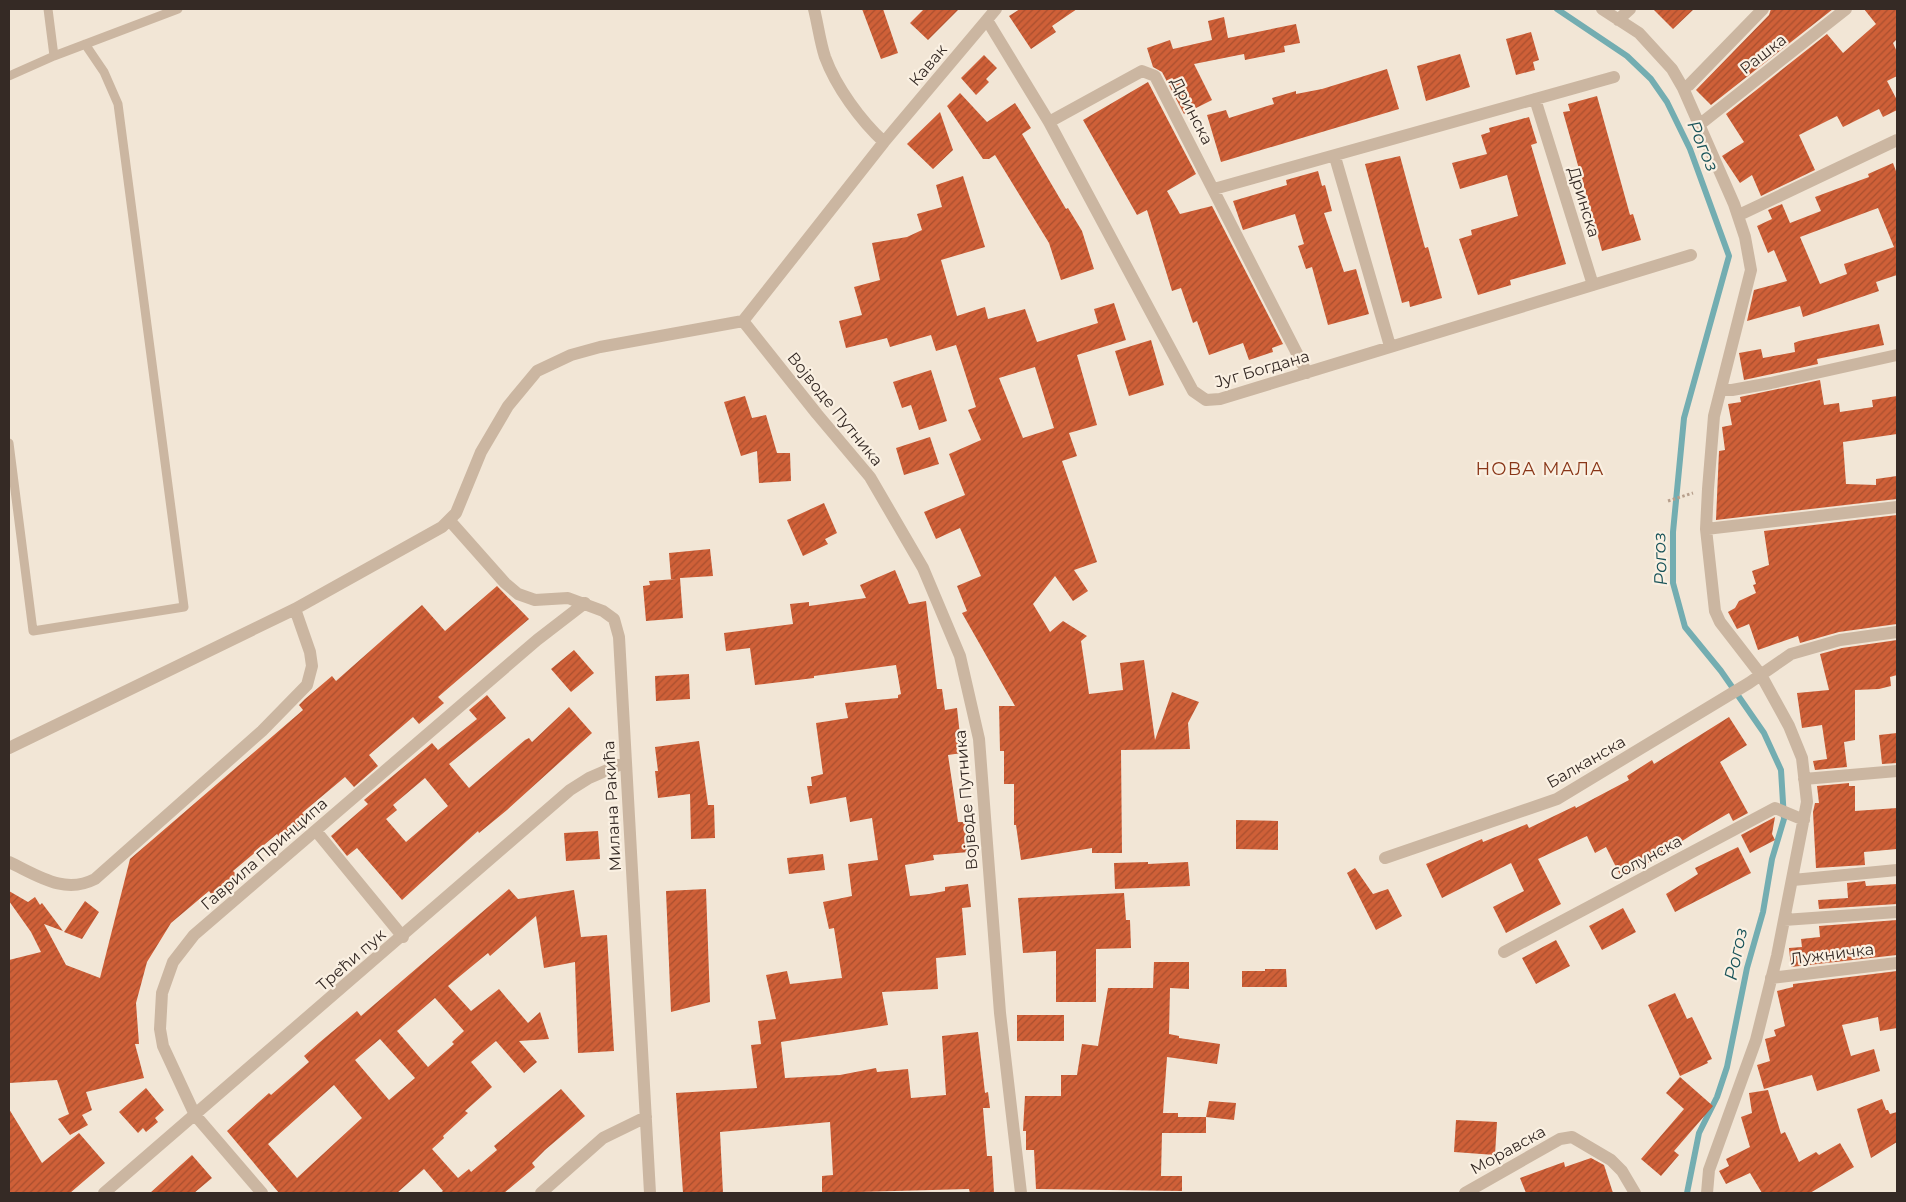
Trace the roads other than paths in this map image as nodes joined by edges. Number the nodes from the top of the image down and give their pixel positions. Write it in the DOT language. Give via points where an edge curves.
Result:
graph roads {
  1 [pos="48,9"];
  2 [pos="178,9"];
  3 [pos="814,9"];
  4 [pos="996,9"];
  5 [pos="1602,9"];
  6 [pos="1630,9"];
  7 [pos="1763,9"];
  8 [pos="1846,9"];
  9 [pos="987,20"];
  10 [pos="1618,20"];
  11 [pos="85,44"];
  12 [pos="54,56"];
  13 [pos="9,76"];
  14 [pos="1614,77"];
  15 [pos="1683,88"];
  16 [pos="1535,99"];
  17 [pos="1049,122"];
  18 [pos="1699,125"];
  19 [pos="1897,140"];
  20 [pos="884,142"];
  21 [pos="1335,157"];
  22 [pos="1214,189"];
  23 [pos="1739,215"];
  24 [pos="1691,255"];
  25 [pos="1593,285"];
  26 [pos="743,321"];
  27 [pos="1390,346"];
  28 [pos="1897,355"];
  29 [pos="1307,373"];
  30 [pos="1721,390"];
  31 [pos="9,443"];
  32 [pos="1897,508"];
  33 [pos="450,521"];
  34 [pos="1706,529"];
  35 [pos="585,603"];
  36 [pos="294,609"];
  37 [pos="1897,632"];
  38 [pos="1761,675"];
  39 [pos="9,748"];
  40 [pos="626,762"];
  41 [pos="1897,770"];
  42 [pos="1804,779"];
  43 [pos="1804,820"];
  44 [pos="316,831"];
  45 [pos="1385,858"];
  46 [pos="9,862"];
  47 [pos="1897,870"];
  48 [pos="1793,880"];
  49 [pos="1897,912"];
  50 [pos="1784,920"];
  51 [pos="402,937"];
  52 [pos="1504,952"];
  53 [pos="1897,963"];
  54 [pos="1771,978"];
  55 [pos="195,1115"];
  56 [pos="646,1117"];
  57 [pos="104,1193"];
  58 [pos="262,1193"];
  59 [pos="541,1193"];
  60 [pos="650,1193"];
  61 [pos="1022,1193"];
  62 [pos="1464,1193"];
  63 [pos="1635,1193"];
  64 [pos="1707,1193"];
  1 -- 12 [label="lane"];
  2 -- 11 [label="lane"];
  3 -- 20 [label="street" via="826,58 857,113"];
  4 -- 9 [label="street, Кавак"];
  5 -- 10 [label="street"];
  6 -- 10 [label="street"];
  7 -- 15 [label="street"];
  8 -- 18 [label="street, Рашка"];
  9 -- 17 [label="street, Југ Богдана"];
  9 -- 20 [label="street, Кавак"];
  10 -- 15 [label="street" via="1657,50"];
  11 -- 12 [label="lane"];
  11 -- 31 [label="lane" via="104,72 118,104 184,607 33,631"];
  12 -- 13 [label="lane"];
  14 -- 16 [label="street"];
  15 -- 18 [label="street"];
  16 -- 21 [label="street"];
  16 -- 25 [label="street, Дринска"];
  17 -- 22 [label="street, Дринска" via="1142,71 1150,73 1159,80"];
  17 -- 29 [label="street, Југ Богдана" via="1193,391 1213,401"];
  18 -- 23 [label="street"];
  19 -- 23 [label="street"];
  20 -- 26 [label="street, Кавак"];
  21 -- 22 [label="street"];
  21 -- 27 [label="street"];
  22 -- 29 [label="street, Дринска"];
  23 -- 30 [label="street" via="1751,270"];
  24 -- 25 [label="street, Југ Богдана"];
  25 -- 27 [label="street, Југ Богдана"];
  26 -- 33 [label="street" via="600,347 537,371 508,406 481,452"];
  26 -- 61 [label="street, Војводе Путника" via="870,477 923,568 960,656 979,738 1000,1013"];
  27 -- 29 [label="street, Југ Богдана"];
  28 -- 30 [label="street" via="1771,383"];
  30 -- 34 [label="street" via="1714,416"];
  32 -- 34 [label="street"];
  33 -- 35 [label="street, Милана Ракића" via="518,594 535,600 568,598"];
  33 -- 36 [label="street"];
  34 -- 38 [label="street" via="1715,611"];
  35 -- 40 [label="street, Милана Ракића" via="603,610 614,619 619,636"];
  35 -- 44 [label="street, Гаврила Принципа"];
  36 -- 39 [label="street"];
  36 -- 46 [label="street" via="312,666 307,685 262,731 95,879 82,886 66,886"];
  37 -- 38 [label="street" via="1814,646 1791,654"];
  38 -- 42 [label="street" via="1789,726 1802,758"];
  38 -- 45 [label="street, Балканска" via="1557,799"];
  40 -- 51 [label="street, Трећи пук" via="570,790"];
  40 -- 56 [label="street, Милана Ракића"];
  41 -- 42 [label="street"];
  42 -- 43 [label="street" via="1807,802"];
  43 -- 48 [label="street"];
  43 -- 52 [label="street, Солунска" via="1777,808"];
  44 -- 51 [label="street"];
  44 -- 55 [label="street, Гаврила Принципа" via="194,936 173,962 166,977 159,1011 163,1046"];
  47 -- 48 [label="street"];
  48 -- 50 [label="street"];
  49 -- 50 [label="street"];
  50 -- 54 [label="street"];
  51 -- 55 [label="street, Трећи пук"];
  53 -- 54 [label="street, Лужничка"];
  54 -- 64 [label="street" via="1756,1040 1709,1170"];
  55 -- 57 [label="street, Трећи пук"];
  55 -- 58 [label="street, Гаврила Принципа"];
  56 -- 59 [label="street" via="603,1138"];
  56 -- 60 [label="street, Милана Ракића"];
  62 -- 63 [label="street, Моравска" via="1560,1139 1572,1137 1611,1160"];
}
